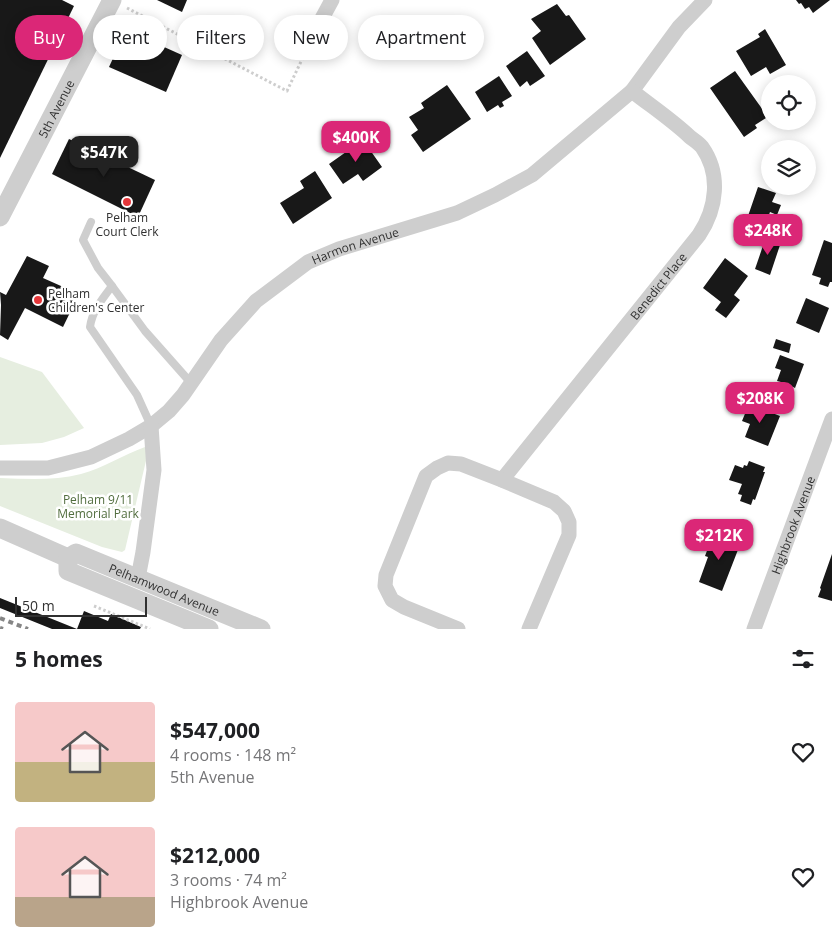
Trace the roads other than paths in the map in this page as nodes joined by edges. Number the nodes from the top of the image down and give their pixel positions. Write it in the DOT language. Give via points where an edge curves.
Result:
graph roads {
  1 [pos="112,0"];
  2 [pos="332,0"];
  3 [pos="705,0"];
  4 [pos="324,15"];
  5 [pos="632,91"];
  6 [pos="0,217"];
  7 [pos="91,222"];
  8 [pos="112,286"];
  9 [pos="191,383"];
  10 [pos="832,419"];
  11 [pos="151,426"];
  12 [pos="0,468"];
  13 [pos="502,480"];
  14 [pos="0,528"];
  15 [pos="68,558"];
  16 [pos="138,578"];
  17 [pos="209,629"];
  18 [pos="261,629"];
  19 [pos="458,629"];
  20 [pos="528,629"];
  21 [pos="754,629"];
  1 -- 6 [label="street, 5th Avenue"];
  2 -- 4 [label="street"];
  3 -- 5 [label="street, Harmon Avenue" via="679,27"];
  5 -- 9 [label="street, Harmon Avenue" via="532,175 495,195 457,213 339,249 308,262 256,301 221,340"];
  5 -- 13 [label="street, Benedict Place" via="701,146 712,168 715,188 712,208 706,225"];
  7 -- 8 [label="lane" via="83,240"];
  8 -- 9 [label="lane" via="145,331"];
  8 -- 11 [label="lane" via="95,311 90,327 137,395"];
  9 -- 11 [label="street, Harmon Avenue" via="169,411"];
  10 -- 21 [label="street, Highbrook Avenue"];
  11 -- 12 [label="street, Harmon Avenue" via="91,457 48,468"];
  11 -- 16 [label="street" via="154,470"];
  13 -- 19 [label="street" via="461,464 448,463 426,476 386,575 385,586 392,600"];
  13 -- 20 [label="street" via="554,502 564,511 569,522 569,535"];
  14 -- 15 [label="street, Pelhamwood Avenue"];
  15 -- 16 [label="street, Pelhamwood Avenue" via="76,553"];
  15 -- 17 [label="street, Pelhamwood Avenue" via="68,571"];
  16 -- 18 [label="street, Pelhamwood Avenue"];
}
